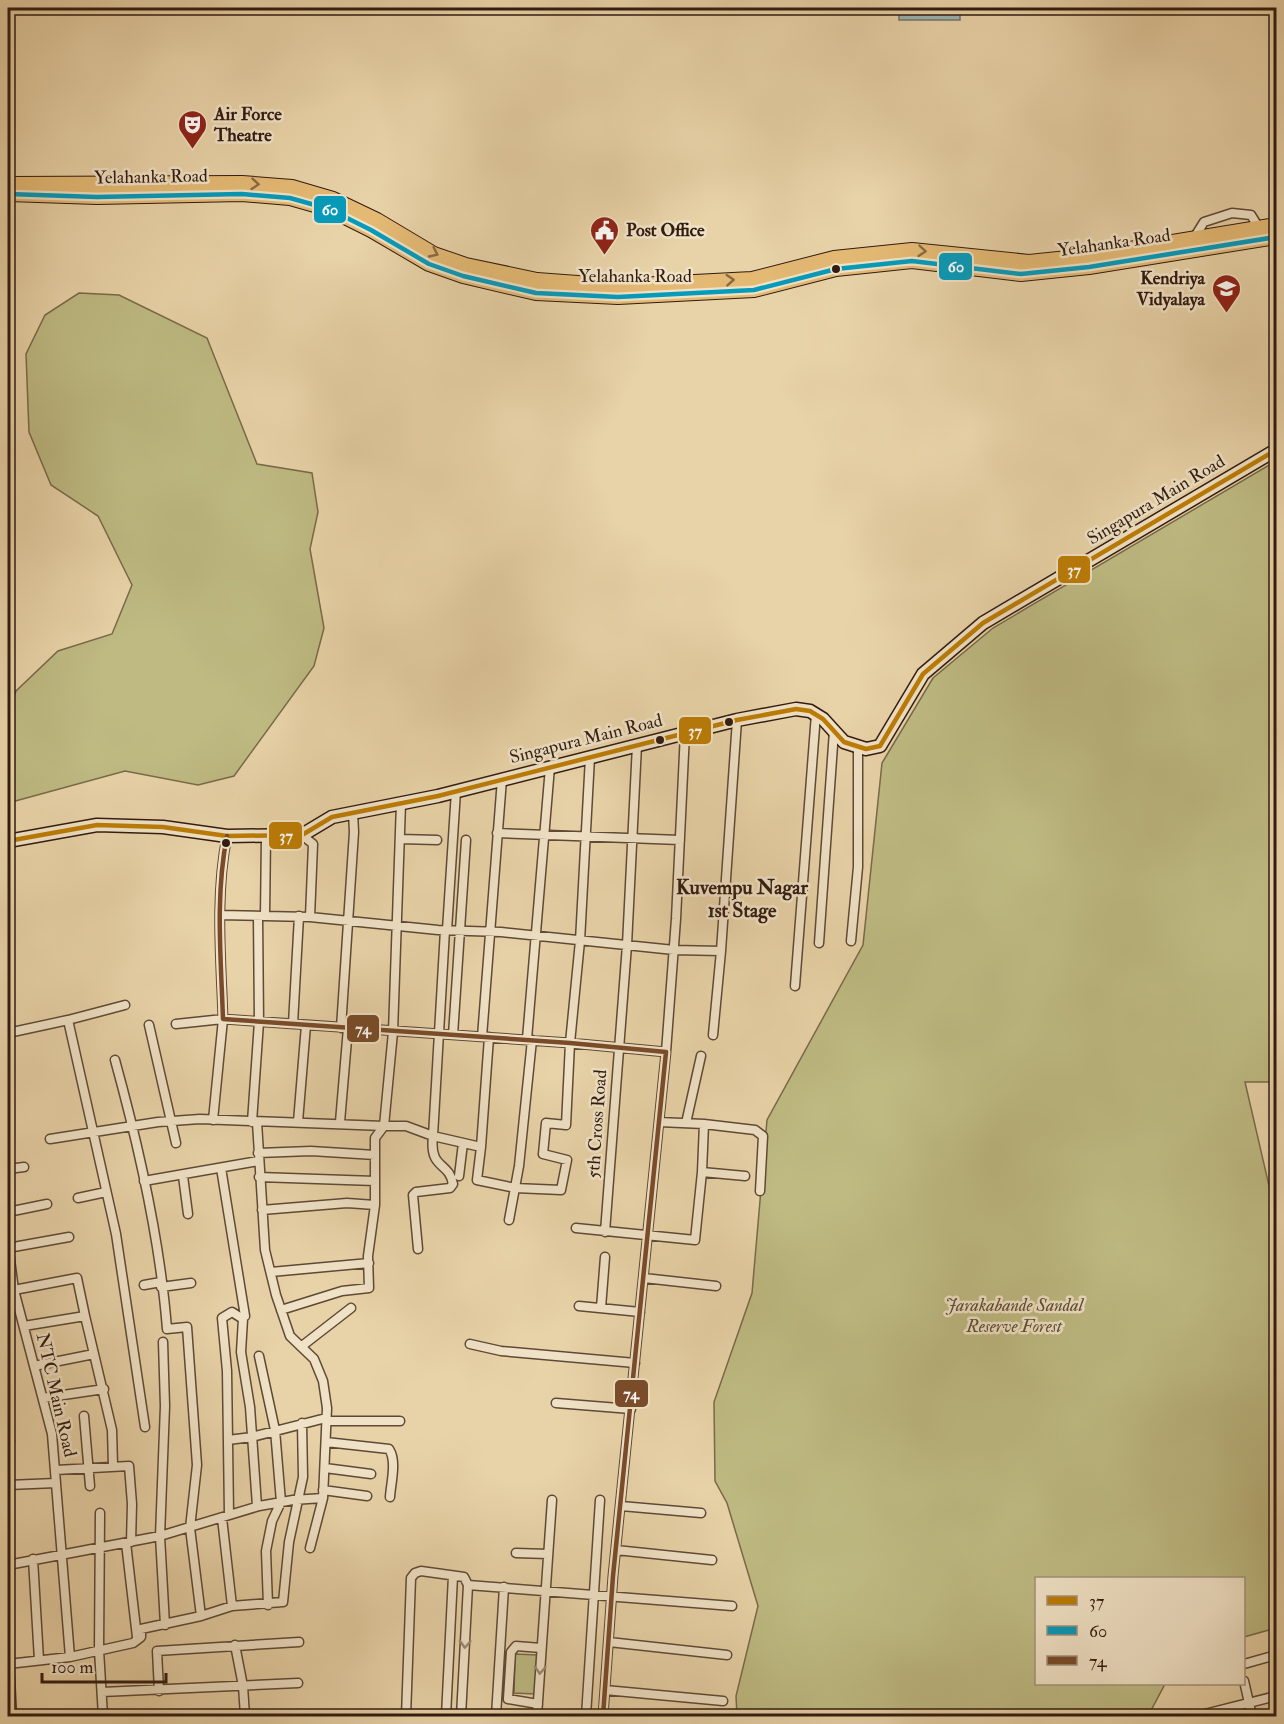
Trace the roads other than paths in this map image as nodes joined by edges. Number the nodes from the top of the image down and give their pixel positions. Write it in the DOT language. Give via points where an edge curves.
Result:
graph roads {
  1 [pos="8,184"];
  2 [pos="8,194"];
  3 [pos="1276,225"];
  4 [pos="1276,237"];
  5 [pos="1276,450"];
  6 [pos="816,714"];
  7 [pos="736,720"];
  8 [pos="834,731"];
  9 [pos="685,733"];
  10 [pos="637,745"];
  11 [pos="858,747"];
  12 [pos="590,757"];
  13 [pos="550,767"];
  14 [pos="502,779"];
  15 [pos="456,791"];
  16 [pos="401,803"];
  17 [pos="353,813"];
  18 [pos="498,833"];
  19 [pos="544,834"];
  20 [pos="227,836"];
  21 [pos="266,836"];
  22 [pos="302,836"];
  23 [pos="586,836"];
  24 [pos="400,839"];
  25 [pos="633,839"];
  26 [pos="437,840"];
  27 [pos="466,840"];
  28 [pos="680,840"];
  29 [pos="8,841"];
  30 [pos="220,915"];
  31 [pos="262,916"];
  32 [pos="299,916"];
  33 [pos="310,917"];
  34 [pos="349,920"];
  35 [pos="397,926"];
  36 [pos="446,930"];
  37 [pos="461,931"];
  38 [pos="490,932"];
  39 [pos="536,936"];
  40 [pos="580,941"];
  41 [pos="851,941"];
  42 [pos="819,943"];
  43 [pos="627,945"];
  44 [pos="674,950"];
  45 [pos="721,951"];
  46 [pos="795,986"];
  47 [pos="125,1005"];
  48 [pos="223,1019"];
  49 [pos="68,1020"];
  50 [pos="259,1022"];
  51 [pos="176,1024"];
  52 [pos="293,1024"];
  53 [pos="149,1025"];
  54 [pos="306,1025"];
  55 [pos="344,1028"];
  56 [pos="393,1032"];
  57 [pos="8,1033"];
  58 [pos="437,1034"];
  59 [pos="453,1035"];
  60 [pos="712,1035"];
  61 [pos="486,1037"];
  62 [pos="529,1040"];
  63 [pos="570,1043"];
  64 [pos="620,1046"];
  65 [pos="666,1052"];
  66 [pos="701,1056"];
  67 [pos="115,1060"];
  68 [pos="213,1120"];
  69 [pos="173,1121"];
  70 [pos="255,1122"];
  71 [pos="298,1122"];
  72 [pos="340,1122"];
  73 [pos="659,1122"];
  74 [pos="686,1123"];
  75 [pos="704,1124"];
  76 [pos="134,1126"];
  77 [pos="384,1126"];
  78 [pos="94,1132"];
  79 [pos="433,1136"];
  80 [pos="50,1139"];
  81 [pos="176,1143"];
  82 [pos="463,1143"];
  83 [pos="481,1147"];
  84 [pos="375,1155"];
  85 [pos="258,1157"];
  86 [pos="24,1167"];
  87 [pos="221,1168"];
  88 [pos="8,1169"];
  89 [pos="702,1172"];
  90 [pos="183,1176"];
  91 [pos="459,1176"];
  92 [pos="745,1176"];
  93 [pos="259,1177"];
  94 [pos="144,1181"];
  95 [pos="375,1181"];
  96 [pos="515,1188"];
  97 [pos="759,1191"];
  98 [pos="106,1192"];
  99 [pos="78,1198"];
  100 [pos="47,1204"];
  101 [pos="375,1205"];
  102 [pos="262,1210"];
  103 [pos="8,1212"];
  104 [pos="188,1214"];
  105 [pos="509,1220"];
  106 [pos="576,1228"];
  107 [pos="605,1232"];
  108 [pos="649,1235"];
  109 [pos="69,1237"];
  110 [pos="8,1246"];
  111 [pos="418,1249"];
  112 [pos="605,1257"];
  113 [pos="369,1263"];
  114 [pos="271,1272"];
  115 [pos="644,1278"];
  116 [pos="191,1283"];
  117 [pos="144,1285"];
  118 [pos="161,1285"];
  119 [pos="716,1286"];
  120 [pos="14,1290"];
  121 [pos="579,1305"];
  122 [pos="351,1308"];
  123 [pos="601,1308"];
  124 [pos="281,1310"];
  125 [pos="640,1312"];
  126 [pos="85,1316"];
  127 [pos="245,1316"];
  128 [pos="24,1326"];
  129 [pos="163,1342"];
  130 [pos="470,1344"];
  131 [pos="302,1346"];
  132 [pos="94,1354"];
  133 [pos="259,1356"];
  134 [pos="635,1363"];
  135 [pos="34,1366"];
  136 [pos="104,1389"];
  137 [pos="43,1398"];
  138 [pos="556,1403"];
  139 [pos="631,1409"];
  140 [pos="84,1416"];
  141 [pos="326,1420"];
  142 [pos="400,1420"];
  143 [pos="302,1423"];
  144 [pos="145,1427"];
  145 [pos="275,1430"];
  146 [pos="252,1437"];
  147 [pos="228,1440"];
  148 [pos="326,1442"];
  149 [pos="114,1466"];
  150 [pos="325,1468"];
  151 [pos="89,1469"];
  152 [pos="56,1470"];
  153 [pos="370,1474"];
  154 [pos="56,1483"];
  155 [pos="8,1485"];
  156 [pos="90,1486"];
  157 [pos="323,1494"];
  158 [pos="367,1496"];
  159 [pos="390,1497"];
  160 [pos="300,1499"];
  161 [pos="552,1500"];
  162 [pos="600,1500"];
  163 [pos="281,1502"];
  164 [pos="257,1506"];
  165 [pos="621,1506"];
  166 [pos="100,1513"];
  167 [pos="701,1513"];
  168 [pos="225,1516"];
  169 [pos="190,1527"];
  170 [pos="160,1536"];
  171 [pos="129,1543"];
  172 [pos="310,1548"];
  173 [pos="100,1549"];
  174 [pos="616,1550"];
  175 [pos="516,1553"];
  176 [pos="548,1554"];
  177 [pos="63,1555"];
  178 [pos="33,1559"];
  179 [pos="712,1560"];
  180 [pos="8,1565"];
  181 [pos="453,1576"];
  182 [pos="468,1586"];
  183 [pos="504,1587"];
  184 [pos="545,1590"];
  185 [pos="593,1594"];
  186 [pos="612,1596"];
  187 [pos="268,1605"];
  188 [pos="232,1606"];
  189 [pos="732,1606"];
  190 [pos="201,1616"];
  191 [pos="165,1625"];
  192 [pos="8,1639"];
  193 [pos="138,1641"];
  194 [pos="299,1642"];
  195 [pos="609,1642"];
  196 [pos="235,1645"];
  197 [pos="542,1648"];
  198 [pos="99,1650"];
  199 [pos="727,1655"];
  200 [pos="1276,1655"];
  201 [pos="70,1656"];
  202 [pos="39,1660"];
  203 [pos="8,1664"];
  204 [pos="1245,1664"];
  205 [pos="298,1683"];
  206 [pos="1245,1685"];
  207 [pos="243,1686"];
  208 [pos="605,1690"];
  209 [pos="159,1691"];
  210 [pos="102,1692"];
  211 [pos="1276,1696"];
  212 [pos="723,1701"];
  213 [pos="1249,1703"];
  214 [pos="538,1704"];
  215 [pos="12,1716"];
  216 [pos="103,1716"];
  217 [pos="245,1716"];
  218 [pos="406,1716"];
  219 [pos="447,1716"];
  220 [pos="461,1716"];
  221 [pos="496,1716"];
  222 [pos="537,1716"];
  223 [pos="586,1716"];
  224 [pos="603,1716"];
  225 [pos="1197,1716"];
  226 [pos="1252,1716"];
  1 -- 3 [label="main road, Yelahanka Road, one-way" via="242,183 292,187 333,199 434,254 466,265 537,280 618,286 752,279 834,258 912,250 1029,262"];
  2 -- 4 [label="main road, Yelahanka Road" via="242,194 290,198 329,209 429,264 464,276 536,293 618,297 754,290 836,269 912,261 1021,274"];
  5 -- 11 [label="street, Singapura Main Road" via="983,623 923,674 880,746"];
  6 -- 7 [label="street, Singapura Main Road" via="796,710"];
  6 -- 8 [label="street"];
  6 -- 46 [label="street"];
  7 -- 9 [label="street, Singapura Main Road"];
  7 -- 45 [label="street"];
  8 -- 11 [label="street" via="844,742"];
  8 -- 42 [label="street"];
  9 -- 10 [label="street, Singapura Main Road"];
  9 -- 28 [label="street"];
  10 -- 12 [label="street, Singapura Main Road"];
  10 -- 25 [label="street, 5th Cross Road"];
  11 -- 41 [label="street" via="858,867"];
  12 -- 13 [label="street, Singapura Main Road"];
  12 -- 23 [label="street"];
  13 -- 14 [label="street, Singapura Main Road"];
  13 -- 19 [label="street"];
  14 -- 15 [label="street, Singapura Main Road"];
  14 -- 18 [label="street"];
  15 -- 16 [label="street, Singapura Main Road"];
  15 -- 36 [label="street"];
  16 -- 17 [label="street, Singapura Main Road"];
  16 -- 24 [label="street"];
  17 -- 22 [label="street, Singapura Main Road" via="332,817"];
  17 -- 34 [label="street"];
  18 -- 19 [label="street"];
  18 -- 38 [label="street"];
  19 -- 23 [label="street"];
  19 -- 39 [label="street"];
  20 -- 21 [label="street"];
  20 -- 29 [label="street" via="163,827 97,825"];
  20 -- 30 [label="street"];
  21 -- 22 [label="street"];
  21 -- 31 [label="street"];
  22 -- 33 [label="street" via="313,844"];
  23 -- 25 [label="street"];
  23 -- 40 [label="street"];
  24 -- 26 [label="street"];
  24 -- 35 [label="street"];
  25 -- 28 [label="street"];
  25 -- 43 [label="street, 5th Cross Road"];
  27 -- 37 [label="street"];
  28 -- 44 [label="street"];
  30 -- 31 [label="street"];
  30 -- 48 [label="street"];
  31 -- 32 [label="street"];
  31 -- 50 [label="street"];
  32 -- 33 [label="street"];
  32 -- 52 [label="street"];
  33 -- 34 [label="street"];
  34 -- 35 [label="street"];
  34 -- 55 [label="street"];
  35 -- 36 [label="street"];
  35 -- 56 [label="street"];
  36 -- 37 [label="street"];
  36 -- 58 [label="street"];
  37 -- 38 [label="street"];
  37 -- 59 [label="street"];
  38 -- 39 [label="street"];
  38 -- 61 [label="street"];
  39 -- 40 [label="street"];
  39 -- 62 [label="street"];
  40 -- 43 [label="street"];
  40 -- 63 [label="street"];
  43 -- 44 [label="street"];
  43 -- 64 [label="street, 5th Cross Road"];
  44 -- 45 [label="street"];
  44 -- 65 [label="street"];
  45 -- 60 [label="street"];
  47 -- 49 [label="street"];
  48 -- 50 [label="street"];
  48 -- 51 [label="street"];
  48 -- 68 [label="street"];
  49 -- 57 [label="street"];
  49 -- 78 [label="street"];
  50 -- 52 [label="street"];
  50 -- 70 [label="street"];
  52 -- 54 [label="street"];
  53 -- 69 [label="street"];
  54 -- 55 [label="street"];
  54 -- 71 [label="street"];
  55 -- 56 [label="street"];
  55 -- 72 [label="street"];
  56 -- 58 [label="street"];
  56 -- 77 [label="street"];
  58 -- 59 [label="street"];
  58 -- 79 [label="street"];
  59 -- 61 [label="street"];
  61 -- 62 [label="street"];
  61 -- 83 [label="street"];
  62 -- 63 [label="street"];
  62 -- 96 [label="street"];
  63 -- 64 [label="street"];
  63 -- 96 [label="street" via="566,1125 546,1123 543,1154 567,1160 561,1190"];
  64 -- 65 [label="street"];
  64 -- 107 [label="street, 5th Cross Road"];
  65 -- 73 [label="street"];
  66 -- 74 [label="street"];
  67 -- 76 [label="street"];
  68 -- 69 [label="street"];
  68 -- 70 [label="street"];
  69 -- 76 [label="street"];
  69 -- 81 [label="street"];
  70 -- 71 [label="street"];
  70 -- 85 [label="street"];
  71 -- 72 [label="street"];
  72 -- 77 [label="street"];
  73 -- 74 [label="street"];
  73 -- 108 [label="street"];
  74 -- 75 [label="street"];
  75 -- 89 [label="street"];
  75 -- 97 [label="street" via="755,1130 763,1136"];
  76 -- 78 [label="street"];
  76 -- 94 [label="street"];
  77 -- 79 [label="street" via="406,1126"];
  77 -- 84 [label="street" via="375,1138"];
  78 -- 80 [label="street"];
  78 -- 98 [label="street"];
  79 -- 82 [label="street"];
  79 -- 111 [label="street" via="431,1152 453,1184 450,1188 413,1195"];
  82 -- 83 [label="street"];
  82 -- 91 [label="street"];
  83 -- 96 [label="street" via="477,1180"];
  84 -- 85 [label="street" via="311,1151"];
  84 -- 95 [label="street"];
  85 -- 87 [label="street"];
  85 -- 93 [label="street"];
  86 -- 88 [label="street"];
  87 -- 90 [label="street"];
  87 -- 127 [label="street"];
  89 -- 92 [label="street"];
  89 -- 108 [label="street" via="695,1240"];
  90 -- 94 [label="street"];
  90 -- 104 [label="street"];
  93 -- 95 [label="street"];
  93 -- 102 [label="street"];
  94 -- 118 [label="street"];
  95 -- 101 [label="street"];
  96 -- 105 [label="street"];
  98 -- 99 [label="street"];
  98 -- 144 [label="street"];
  100 -- 103 [label="street"];
  101 -- 102 [label="street" via="347,1203"];
  101 -- 113 [label="street"];
  102 -- 114 [label="street"];
  106 -- 107 [label="street"];
  107 -- 108 [label="street"];
  108 -- 115 [label="street"];
  109 -- 110 [label="street"];
  110 -- 120 [label="street, NTC Main Road"];
  112 -- 123 [label="street"];
  113 -- 114 [label="street"];
  113 -- 124 [label="street" via="369,1288 342,1291"];
  114 -- 124 [label="street"];
  115 -- 119 [label="street"];
  115 -- 125 [label="street"];
  116 -- 118 [label="street"];
  117 -- 118 [label="street"];
  118 -- 169 [label="street" via="167,1329 187,1327 196,1465"];
  120 -- 126 [label="street" via="77,1278"];
  120 -- 128 [label="street, NTC Main Road"];
  121 -- 123 [label="street"];
  122 -- 131 [label="street"];
  123 -- 125 [label="street"];
  124 -- 131 [label="street" via="290,1336"];
  125 -- 134 [label="street"];
  126 -- 128 [label="street"];
  126 -- 132 [label="street"];
  128 -- 135 [label="street, NTC Main Road"];
  129 -- 170 [label="street"];
  130 -- 134 [label="street" via="501,1351"];
  131 -- 141 [label="street" via="314,1359 323,1381"];
  132 -- 135 [label="street"];
  132 -- 136 [label="street"];
  133 -- 145 [label="street"];
  134 -- 139 [label="street"];
  135 -- 137 [label="street, NTC Main Road"];
  136 -- 137 [label="street"];
  136 -- 149 [label="street"];
  137 -- 152 [label="street, NTC Main Road"];
  138 -- 139 [label="street"];
  139 -- 165 [label="street"];
  140 -- 151 [label="street"];
  141 -- 142 [label="street"];
  141 -- 143 [label="street"];
  141 -- 148 [label="street"];
  143 -- 145 [label="street"];
  143 -- 160 [label="street"];
  145 -- 146 [label="street"];
  145 -- 163 [label="street"];
  146 -- 147 [label="street"];
  146 -- 147 [label="street" via="241,1352 243,1319 232,1312 222,1318"];
  146 -- 164 [label="street"];
  147 -- 168 [label="street"];
  148 -- 150 [label="street"];
  148 -- 159 [label="street" via="389,1449"];
  149 -- 151 [label="street"];
  149 -- 171 [label="street" via="129,1466"];
  150 -- 153 [label="street"];
  150 -- 157 [label="street"];
  151 -- 152 [label="street"];
  151 -- 156 [label="street"];
  152 -- 154 [label="street, NTC Main Road"];
  154 -- 155 [label="street"];
  154 -- 177 [label="street, NTC Main Road"];
  157 -- 158 [label="street"];
  157 -- 160 [label="street"];
  157 -- 172 [label="street"];
  160 -- 163 [label="street"];
  160 -- 187 [label="street" via="289,1542 283,1602"];
  161 -- 176 [label="street"];
  162 -- 185 [label="street"];
  163 -- 164 [label="street"];
  163 -- 187 [label="street" via="272,1521 266,1551"];
  164 -- 168 [label="street"];
  165 -- 167 [label="street"];
  165 -- 174 [label="street"];
  166 -- 173 [label="street"];
  168 -- 169 [label="street"];
  168 -- 188 [label="street"];
  169 -- 170 [label="street"];
  169 -- 190 [label="street"];
  170 -- 171 [label="street"];
  170 -- 191 [label="street"];
  171 -- 173 [label="street"];
  171 -- 193 [label="street"];
  173 -- 177 [label="street"];
  173 -- 198 [label="street"];
  174 -- 179 [label="street"];
  174 -- 186 [label="street"];
  175 -- 176 [label="street"];
  176 -- 184 [label="street"];
  177 -- 178 [label="street"];
  177 -- 201 [label="street, NTC Main Road"];
  178 -- 180 [label="street"];
  178 -- 202 [label="street"];
  181 -- 182 [label="street" via="464,1577"];
  181 -- 218 [label="street" via="421,1571 411,1578"];
  181 -- 219 [label="street"];
  182 -- 183 [label="street"];
  182 -- 220 [label="street, one-way"];
  183 -- 184 [label="street"];
  183 -- 221 [label="street"];
  184 -- 185 [label="street"];
  184 -- 197 [label="street"];
  185 -- 186 [label="street"];
  185 -- 223 [label="street"];
  186 -- 189 [label="street"];
  186 -- 195 [label="street"];
  187 -- 188 [label="street"];
  188 -- 190 [label="street"];
  190 -- 191 [label="street"];
  191 -- 193 [label="street" via="141,1629"];
  192 -- 203 [label="street"];
  193 -- 198 [label="street"];
  194 -- 196 [label="street"];
  195 -- 199 [label="street"];
  195 -- 208 [label="street"];
  196 -- 207 [label="street"];
  196 -- 209 [label="street" via="157,1651"];
  197 -- 214 [label="street, one-way"];
  197 -- 214 [label="street" via="516,1646 511,1652 508,1699"];
  198 -- 201 [label="street"];
  198 -- 210 [label="street"];
  200 -- 204 [label="street"];
  201 -- 202 [label="street"];
  202 -- 203 [label="street"];
  203 -- 215 [label="street"];
  205 -- 207 [label="street"];
  206 -- 213 [label="street"];
  207 -- 209 [label="street"];
  207 -- 217 [label="street"];
  208 -- 212 [label="street"];
  208 -- 224 [label="street"];
  209 -- 210 [label="street" via="148,1688"];
  210 -- 216 [label="street"];
  211 -- 213 [label="street"];
  213 -- 225 [label="street"];
  213 -- 226 [label="street"];
  214 -- 222 [label="street"];
}
